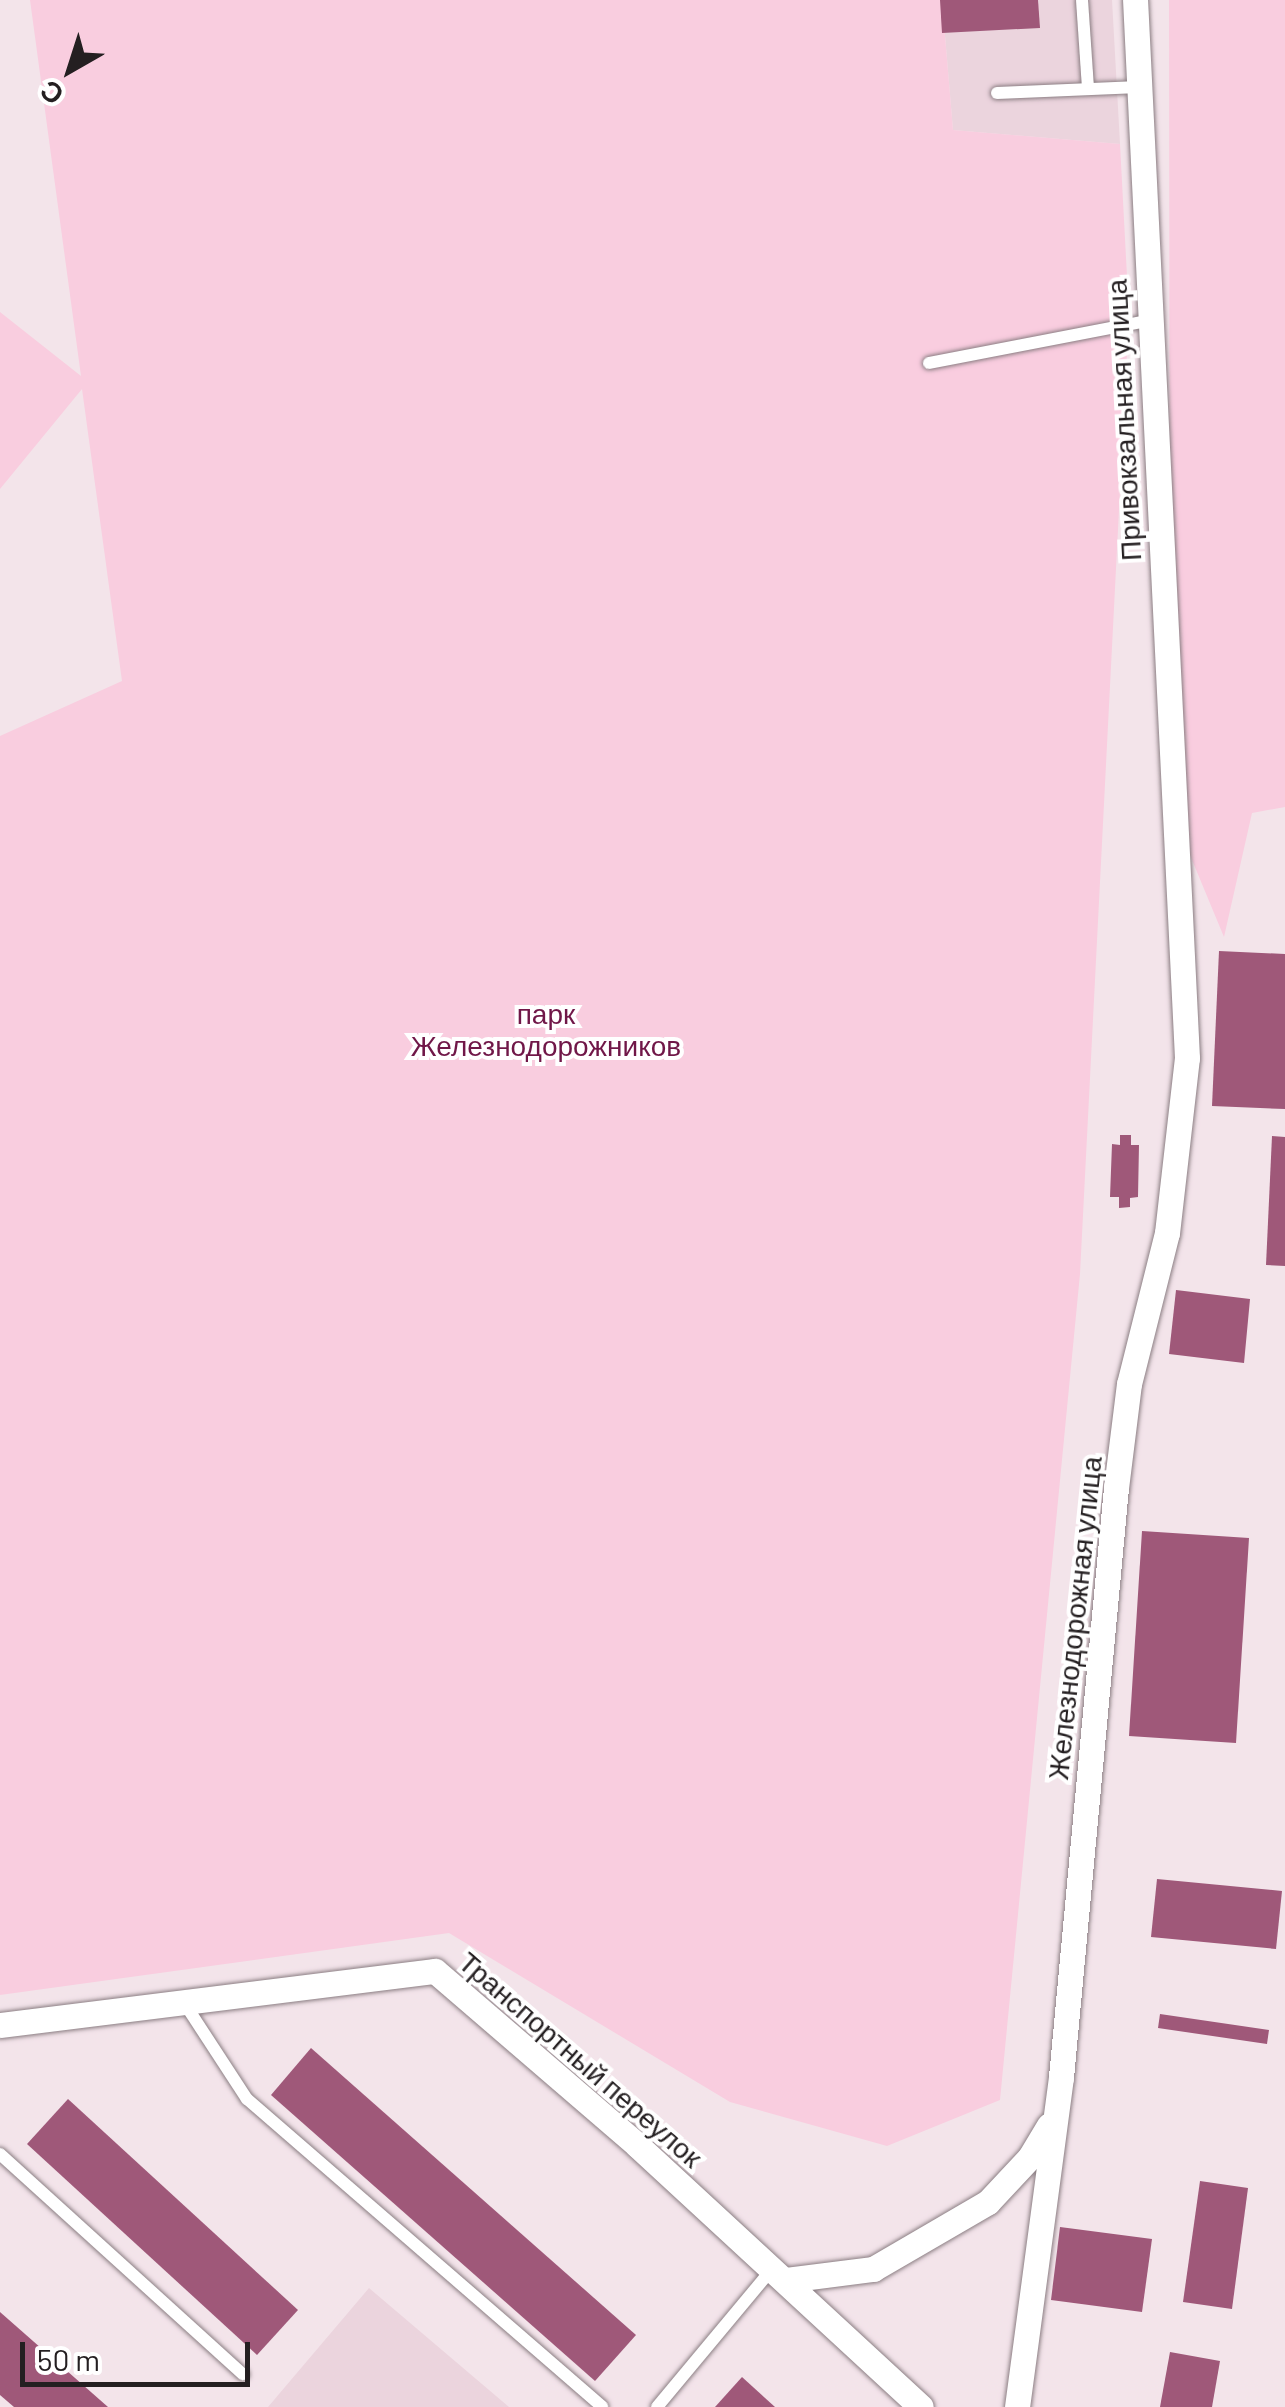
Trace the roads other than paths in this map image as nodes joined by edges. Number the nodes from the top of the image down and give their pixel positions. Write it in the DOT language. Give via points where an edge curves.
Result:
graph roads {
  1 [pos="1082,0"];
  2 [pos="1136,0"];
  3 [pos="1139,87"];
  4 [pos="1088,89"];
  5 [pos="997,93"];
  6 [pos="1148,321"];
  7 [pos="928,363"];
  8 [pos="1175,837"];
  9 [pos="183,2000"];
  10 [pos="0,2024"];
  11 [pos="1057,2112"];
  12 [pos="0,2154"];
  13 [pos="779,2274"];
  14 [pos="243,2374"];
  15 [pos="602,2407"];
  16 [pos="658,2407"];
  17 [pos="921,2407"];
  18 [pos="1017,2407"];
  1 -- 4 [label="lane"];
  2 -- 3 [label="street, Привокзальная улица"];
  3 -- 4 [label="lane"];
  3 -- 6 [label="street, Привокзальная улица"];
  4 -- 5 [label="lane"];
  6 -- 7 [label="lane"];
  6 -- 8 [label="street, Привокзальная улица"];
  8 -- 11 [label="street, Железнодорожная улица" via="1187,1058 1166,1233 1129,1384 1116,1488"];
  9 -- 10 [label="street, Транспортный переулок"];
  9 -- 13 [label="street, Транспортный переулок" via="435,1971"];
  9 -- 15 [label="lane" via="247,2099"];
  11 -- 13 [label="street" via="1030,2157 988,2202 874,2269"];
  11 -- 18 [label="street, Железнодорожная улица"];
  12 -- 14 [label="lane"];
  13 -- 16 [label="lane"];
  13 -- 17 [label="street, Транспортный переулок"];
}
